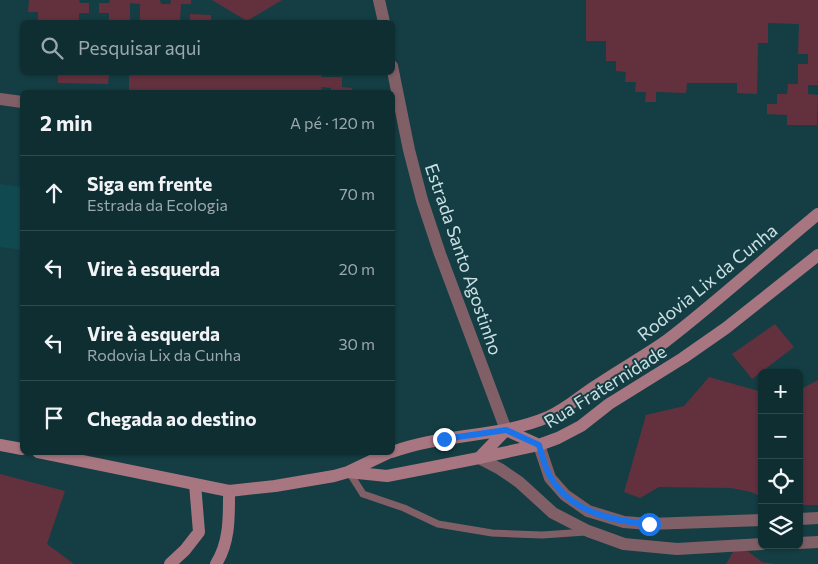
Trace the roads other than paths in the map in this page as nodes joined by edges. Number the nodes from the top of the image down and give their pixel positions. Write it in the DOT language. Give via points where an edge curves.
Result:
graph roads {
  1 [pos="379,0"];
  2 [pos="384,20"];
  3 [pos="394,75"];
  4 [pos="0,99"];
  5 [pos="20,102"];
  6 [pos="818,214"];
  7 [pos="818,254"];
  8 [pos="506,430"];
  9 [pos="0,445"];
  10 [pos="539,445"];
  11 [pos="20,449"];
  12 [pos="395,450"];
  13 [pos="53,455"];
  14 [pos="385,455"];
  15 [pos="479,458"];
  16 [pos="348,472"];
  17 [pos="195,484"];
  18 [pos="229,491"];
  19 [pos="818,518"];
  20 [pos="803,519"];
  21 [pos="758,520"];
  22 [pos="588,532"];
  23 [pos="803,542"];
  24 [pos="818,542"];
  25 [pos="758,544"];
  26 [pos="170,564"];
  27 [pos="216,564"];
  1 -- 2 [label="street"];
  3 -- 8 [label="street, Estrada Santo Agostinho" via="422,200"];
  4 -- 5 [label="street"];
  6 -- 8 [label="main road, Rodovia Lix da Cunha" via="665,341 548,417"];
  7 -- 10 [label="main road, Rua Fraternidade" via="683,358 609,404 581,426"];
  8 -- 10 [label="main road"];
  8 -- 12 [label="main road, Rodovia Lix da Cunha"];
  8 -- 15 [label="main road"];
  9 -- 11 [label="main road"];
  10 -- 15 [label="main road, Rua Fraternidade"];
  10 -- 21 [label="street" via="550,478 565,495 588,511 624,522 649,524"];
  13 -- 17 [label="main road, Rodovia Lix da Cunha"];
  14 -- 16 [label="main road, Rodovia Lix da Cunha"];
  15 -- 16 [label="main road, Rua Fraternidade" via="386,476"];
  15 -- 22 [label="street" via="519,482 553,513"];
  16 -- 18 [label="main road, Rodovia Lix da Cunha"];
  16 -- 22 [label="lane" via="363,494 438,524 492,533 542,535"];
  17 -- 18 [label="main road, Rodovia Lix da Cunha"];
  17 -- 26 [label="main road" via="199,532"];
  18 -- 27 [label="main road" via="228,527"];
  19 -- 20 [label="street"];
  22 -- 25 [label="street" via="624,544 677,548"];
  23 -- 24 [label="street"];
}
